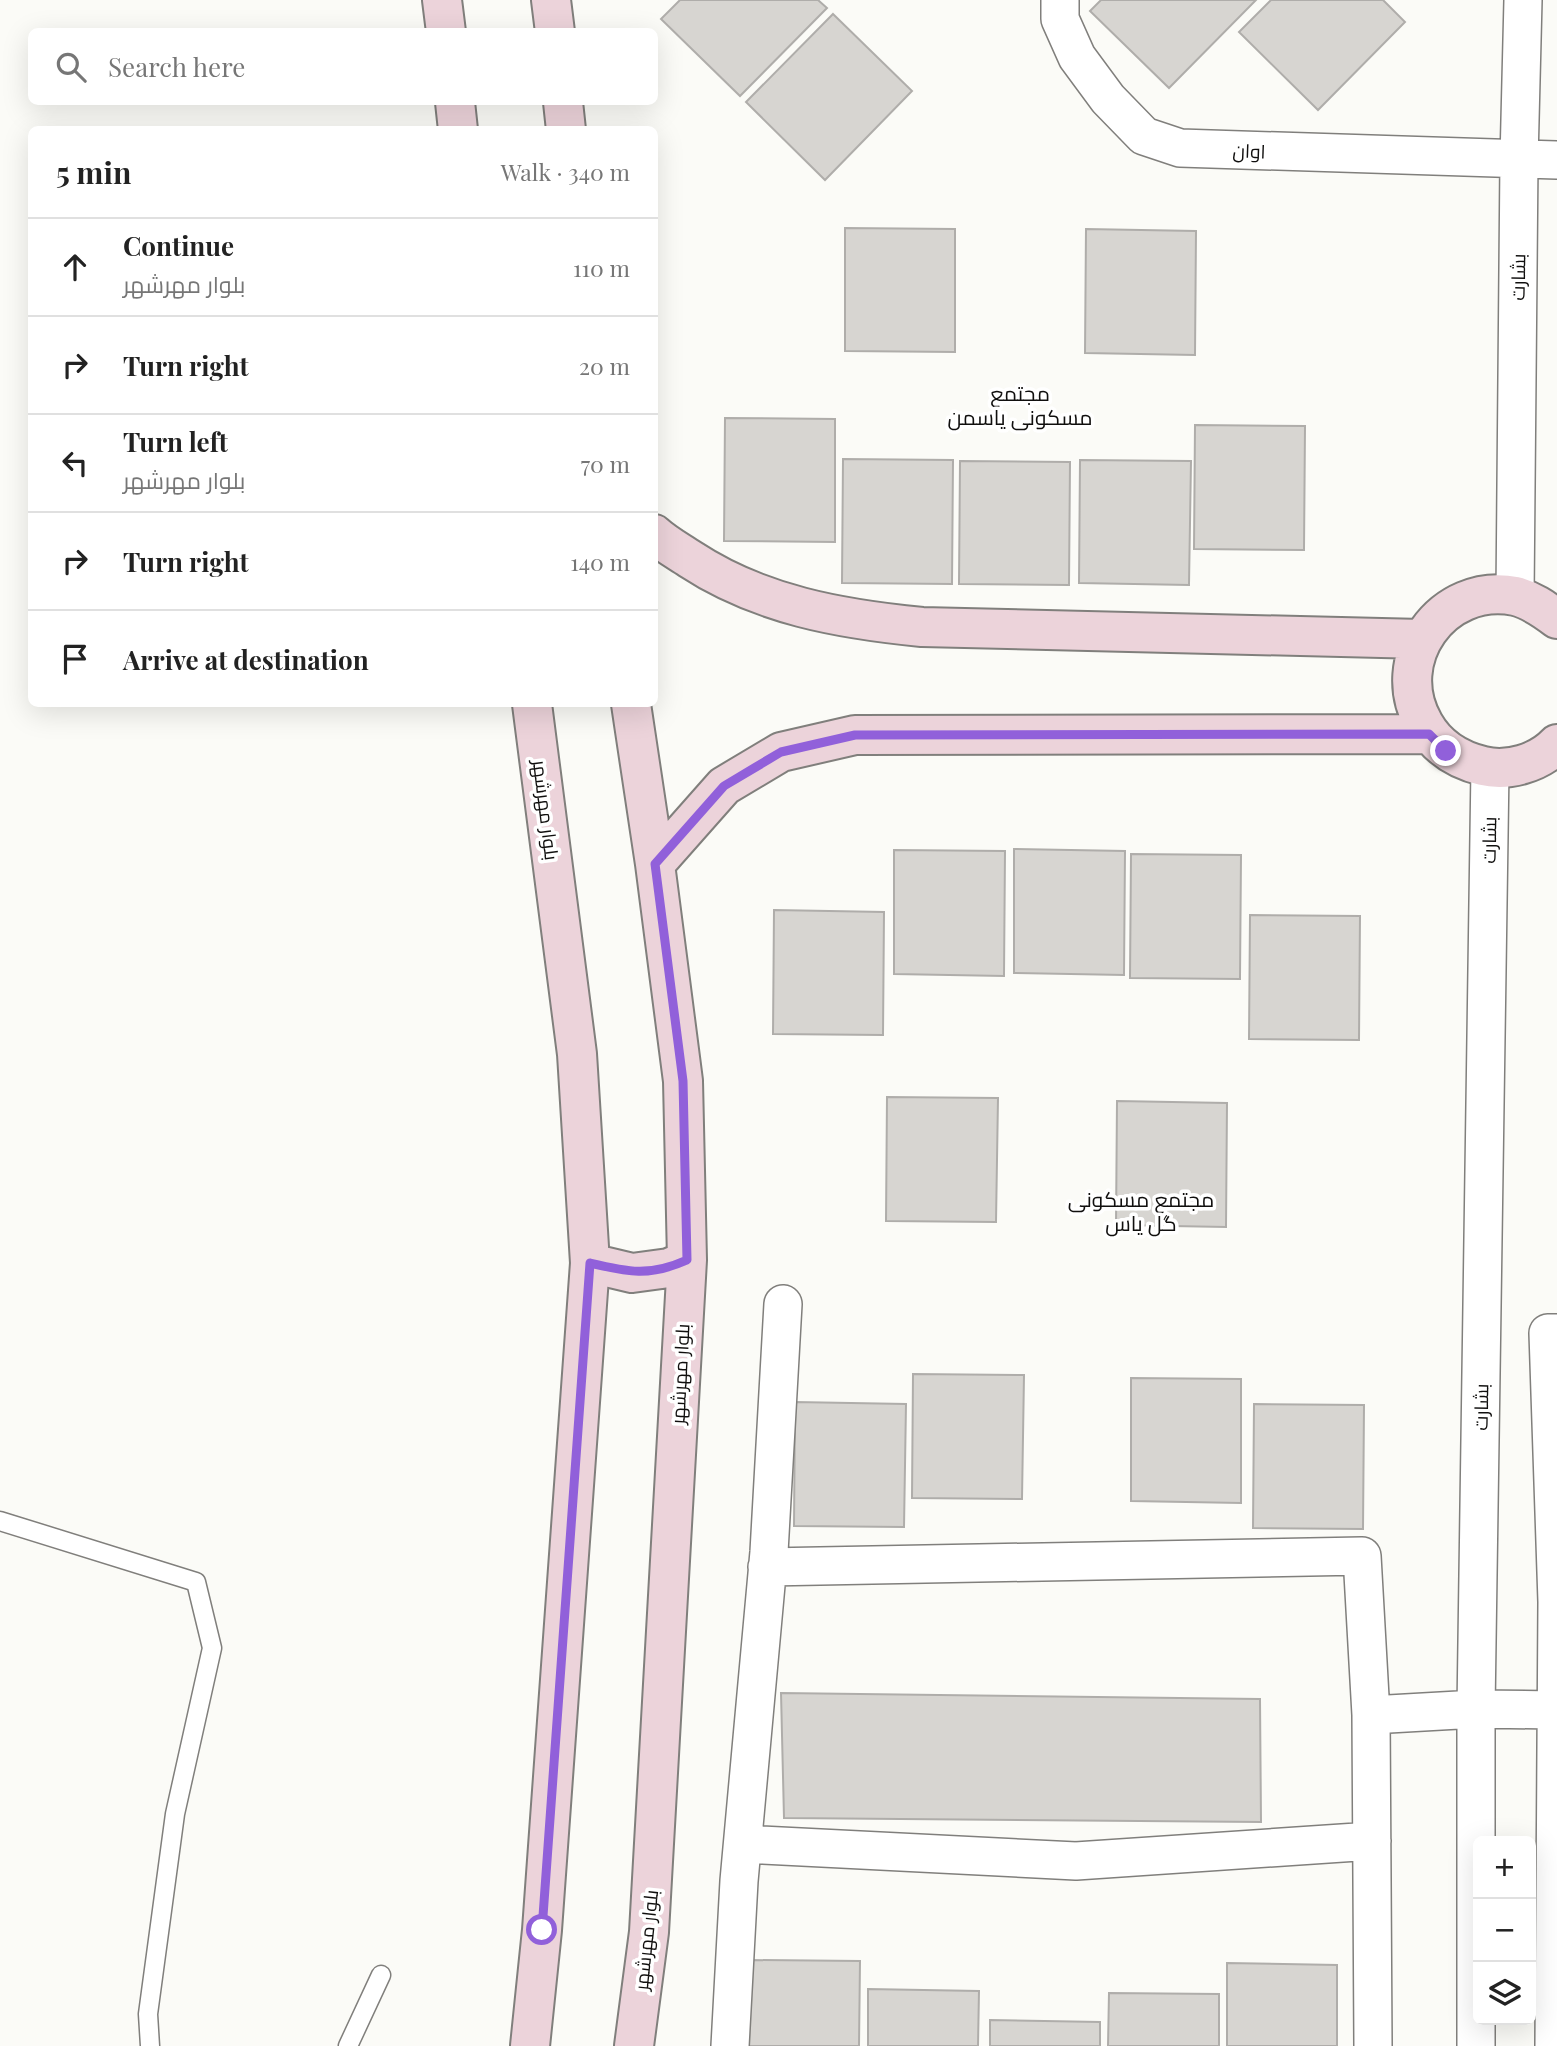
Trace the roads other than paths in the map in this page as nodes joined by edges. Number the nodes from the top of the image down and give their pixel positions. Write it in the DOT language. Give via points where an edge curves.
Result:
graph roads {
  1 [pos="442,0"];
  2 [pos="551,0"];
  3 [pos="1060,0"];
  4 [pos="1523,0"];
  5 [pos="446,28"];
  6 [pos="554,28"];
  7 [pos="455,105"];
  8 [pos="563,105"];
  9 [pos="458,126"];
  10 [pos="566,126"];
  11 [pos="1519,160"];
  12 [pos="1557,160"];
  13 [pos="658,538"];
  14 [pos="1515,597"];
  15 [pos="1557,619"];
  16 [pos="1422,639"];
  17 [pos="532,707"];
  18 [pos="631,707"];
  19 [pos="1429,734"];
  20 [pos="1557,744"];
  21 [pos="1490,768"];
  22 [pos="655,864"];
  23 [pos="687,1260"];
  24 [pos="590,1263"];
  25 [pos="783,1304"];
  26 [pos="1557,1334"];
  27 [pos="0,1521"];
  28 [pos="767,1567"];
  29 [pos="1557,1602"];
  30 [pos="1476,1709"];
  31 [pos="1556,1710"];
  32 [pos="1371,1716"];
  33 [pos="1372,1841"];
  34 [pos="743,1844"];
  35 [pos="1556,1897"];
  36 [pos="381,1975"];
  37 [pos="150,2046"];
  38 [pos="348,2046"];
  39 [pos="530,2046"];
  40 [pos="634,2046"];
  41 [pos="730,2046"];
  42 [pos="1373,2046"];
  43 [pos="1476,2046"];
  44 [pos="1554,2046"];
  1 -- 5 [label="main road"];
  2 -- 6 [label="main road"];
  3 -- 11 [label="street, اوان" via="1060,19 1077,57 1108,99 1144,136 1180,148"];
  4 -- 11 [label="street, بشارت"];
  7 -- 9 [label="main road"];
  8 -- 10 [label="main road"];
  11 -- 12 [label="street, اوان"];
  11 -- 14 [label="street, بشارت"];
  13 -- 16 [label="main road" via="714,574 790,605 861,621 922,627"];
  14 -- 15 [label="main road" via="1540,606"];
  14 -- 16 [label="main road" via="1488,595 1462,602 1439,617"];
  16 -- 19 [label="main road" via="1413,662 1411,688"];
  17 -- 24 [label="main road, بلوار مهرشهر" via="577,1054"];
  18 -- 22 [label="main road, بلوار مهرشهر"];
  19 -- 21 [label="main road" via="1446,751"];
  19 -- 22 [label="main road" via="855,735 781,752 724,786"];
  20 -- 21 [label="main road" via="1533,761"];
  21 -- 30 [label="street, بشارت"];
  22 -- 23 [label="main road, بلوار مهرشهر" via="683,1081"];
  23 -- 24 [label="main road" via="669,1268 632,1272"];
  23 -- 40 [label="main road, بلوار مهرشهر" via="649,1932"];
  24 -- 39 [label="main road, بلوار مهرشهر"];
  25 -- 28 [label="street"];
  26 -- 29 [label="street" via="1548,1334"];
  27 -- 37 [label="lane" via="196,1582 212,1648 175,1814 148,2014"];
  28 -- 32 [label="street" via="1362,1556"];
  28 -- 34 [label="street"];
  29 -- 31 [label="street"];
  30 -- 31 [label="street"];
  30 -- 32 [label="street"];
  30 -- 43 [label="street, بشارت"];
  31 -- 35 [label="street"];
  32 -- 33 [label="street"];
  33 -- 34 [label="street" via="1076,1861"];
  33 -- 42 [label="street"];
  34 -- 41 [label="street"];
  35 -- 44 [label="street"];
  36 -- 38 [label="lane"];
}
